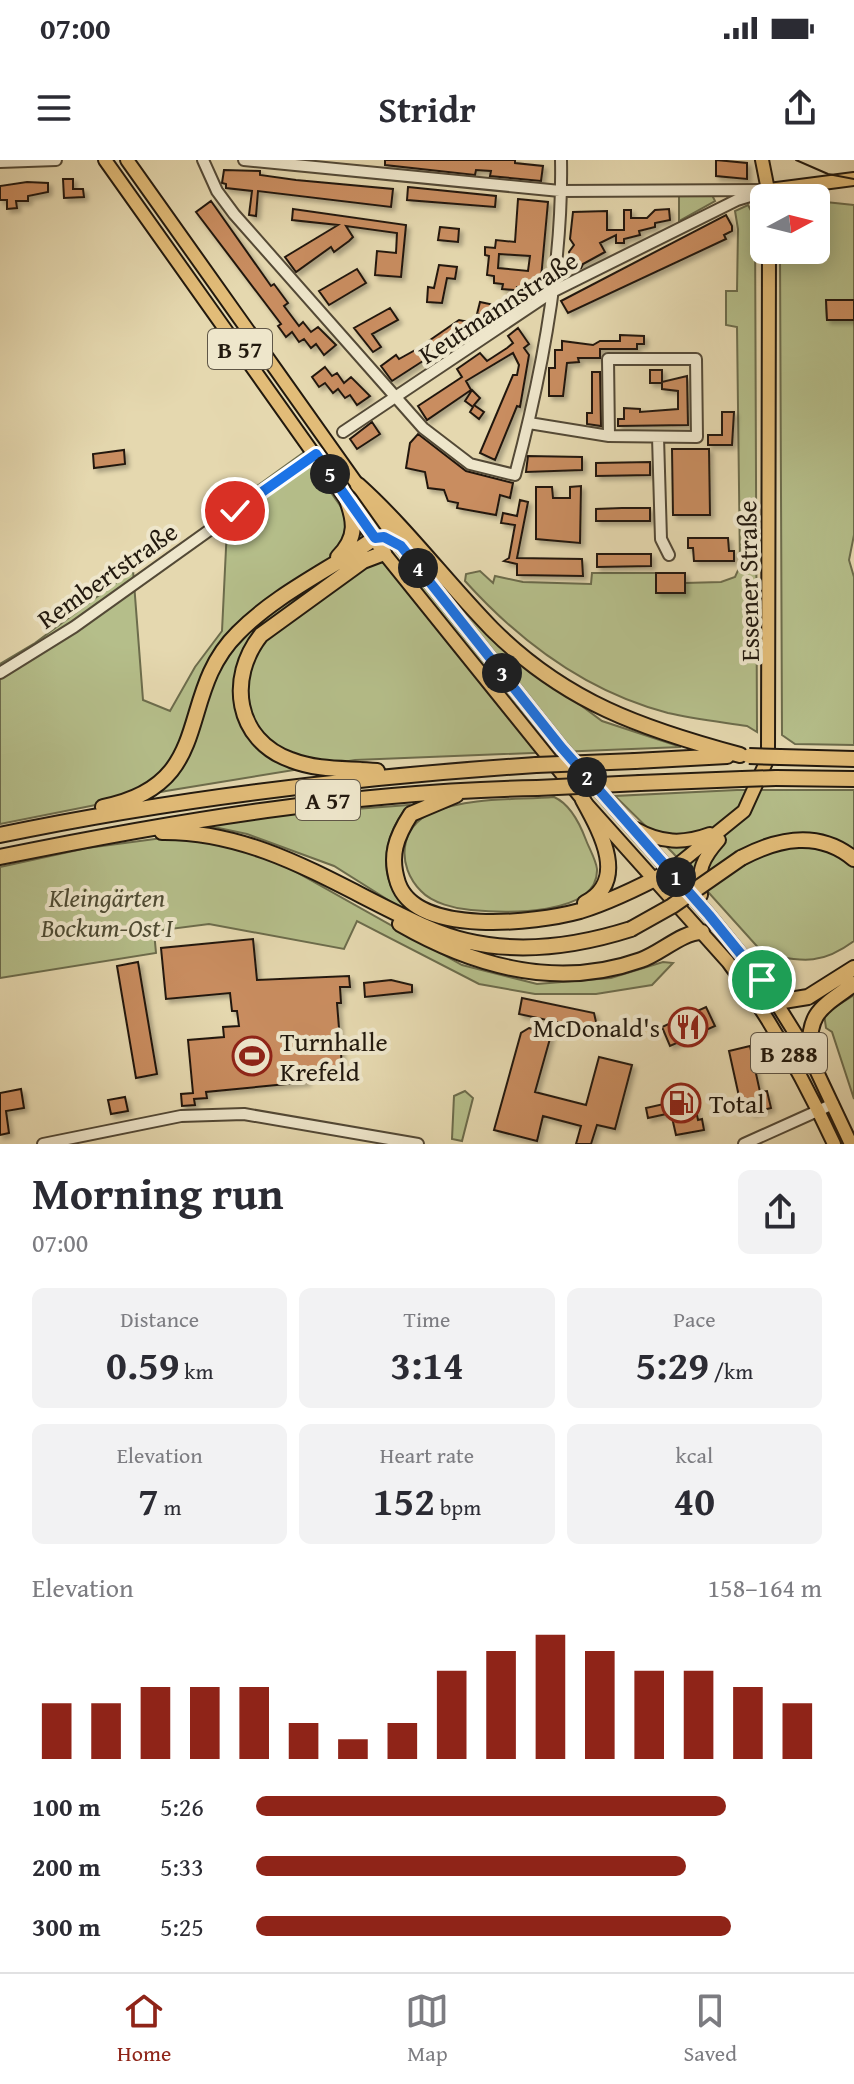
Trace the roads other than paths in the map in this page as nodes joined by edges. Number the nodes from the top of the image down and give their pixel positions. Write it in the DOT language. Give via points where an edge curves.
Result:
graph roads {
  1 [pos="56,160"];
  2 [pos="105,160"];
  3 [pos="127,160"];
  4 [pos="203,160"];
  5 [pos="244,160"];
  6 [pos="561,160"];
  7 [pos="762,160"];
  8 [pos="0,162"];
  9 [pos="854,179"];
  10 [pos="767,184"];
  11 [pos="826,184"];
  12 [pos="560,191"];
  13 [pos="750,194"];
  14 [pos="750,198"];
  15 [pos="769,264"];
  16 [pos="552,292"];
  17 [pos="398,398"];
  18 [pos="529,423"];
  19 [pos="343,432"];
  20 [pos="609,436"];
  21 [pos="658,437"];
  22 [pos="316,454"];
  23 [pos="358,485"];
  24 [pos="345,495"];
  25 [pos="384,522"];
  26 [pos="375,538"];
  27 [pos="401,546"];
  28 [pos="384,553"];
  29 [pos="669,555"];
  30 [pos="330,567"];
  31 [pos="0,673"];
  32 [pos="745,756"];
  33 [pos="854,759"];
  34 [pos="401,774"];
  35 [pos="854,779"];
  36 [pos="537,788"];
  37 [pos="583,800"];
  38 [pos="626,823"];
  39 [pos="38,827"];
  40 [pos="728,828"];
  41 [pos="122,832"];
  42 [pos="0,835"];
  43 [pos="0,857"];
  44 [pos="854,859"];
  45 [pos="670,871"];
  46 [pos="322,875"];
  47 [pos="655,879"];
  48 [pos="709,915"];
  49 [pos="545,917"];
  50 [pos="702,932"];
  51 [pos="854,968"];
  52 [pos="854,984"];
  53 [pos="777,1002"];
  54 [pos="810,1057"];
  55 [pos="833,1104"];
  56 [pos="819,1111"];
  57 [pos="43,1144"];
  58 [pos="418,1144"];
  59 [pos="744,1144"];
  60 [pos="834,1144"];
  61 [pos="851,1144"];
  1 -- 8 [label="street"];
  2 -- 22 [label="main road, B 57"];
  3 -- 23 [label="main road, B 57"];
  4 -- 17 [label="street" via="234,214"];
  5 -- 12 [label="street"];
  6 -- 12 [label="street"];
  7 -- 10 [label="main road"];
  9 -- 11 [label="main road"];
  12 -- 13 [label="street"];
  12 -- 16 [label="street"];
  14 -- 16 [label="street, Keutmannstraße"];
  15 -- 40 [label="main road, Essener Straße" via="771,737 754,794"];
  16 -- 17 [label="street, Keutmannstraße"];
  16 -- 18 [label="street"];
  17 -- 18 [label="street" via="470,464 498,474 515,475"];
  17 -- 19 [label="street, Keutmannstraße"];
  18 -- 20 [label="street"];
  20 -- 21 [label="street"];
  20 -- 21 [label="street" via="608,359 696,359 697,437"];
  21 -- 29 [label="street" via="661,539"];
  22 -- 24 [label="main road, B 57"];
  22 -- 31 [label="street, Rembertstraße" via="74,627"];
  23 -- 25 [label="main road, B 57"];
  23 -- 32 [label="highway" via="493,629 550,679 630,723"];
  24 -- 26 [label="main road, B 57"];
  24 -- 30 [label="highway" via="353,533"];
  25 -- 27 [label="main road, B 288"];
  26 -- 27 [label="main road"];
  26 -- 28 [label="main road, B 288"];
  26 -- 30 [label="highway"];
  27 -- 38 [label="main road, B 288"];
  28 -- 34 [label="highway" via="363,561 261,635 248,651 239,690 250,729 288,760 325,769"];
  28 -- 37 [label="main road, B 288"];
  30 -- 39 [label="highway" via="230,641 210,674 186,748 155,789"];
  32 -- 33 [label="highway, A 57, bridge"];
  32 -- 34 [label="highway, A 57, bridge"];
  34 -- 39 [label="highway, A 57"];
  35 -- 36 [label="highway, A 57, bridge"];
  36 -- 41 [label="highway, A 57" via="348,797"];
  36 -- 49 [label="highway" via="454,795 427,804 411,814 399,832 393,869 400,890 432,915 468,921"];
  37 -- 47 [label="main road, B 288"];
  37 -- 49 [label="highway" via="606,846 607,881 595,898"];
  38 -- 40 [label="main road" via="650,837 677,843"];
  38 -- 45 [label="main road, B 288"];
  39 -- 42 [label="highway, A 57"];
  40 -- 45 [label="main road, Essener Straße"];
  40 -- 48 [label="main road" via="702,861 699,874"];
  41 -- 43 [label="highway, A 57"];
  41 -- 46 [label="highway" via="191,832 235,839"];
  44 -- 46 [label="highway, bridge" via="821,841 763,846 631,929 545,948 480,943 430,929"];
  45 -- 47 [label="highway"];
  45 -- 48 [label="main road, B 288"];
  46 -- 50 [label="highway" via="437,945 526,972 619,967"];
  47 -- 49 [label="highway" via="598,905"];
  47 -- 50 [label="main road, B 288"];
  48 -- 53 [label="main road, B 288"];
  50 -- 56 [label="main road, B 288" via="755,998"];
  51 -- 53 [label="highway" via="808,997"];
  52 -- 54 [label="highway" via="816,1014 808,1037"];
  53 -- 54 [label="main road, B 288"];
  54 -- 55 [label="main road, B 288"];
  55 -- 56 [label="street"];
  55 -- 61 [label="main road, B 288"];
  56 -- 59 [label="street"];
  56 -- 60 [label="main road, B 288"];
  57 -- 58 [label="street" via="181,1116 244,1114"];
}
